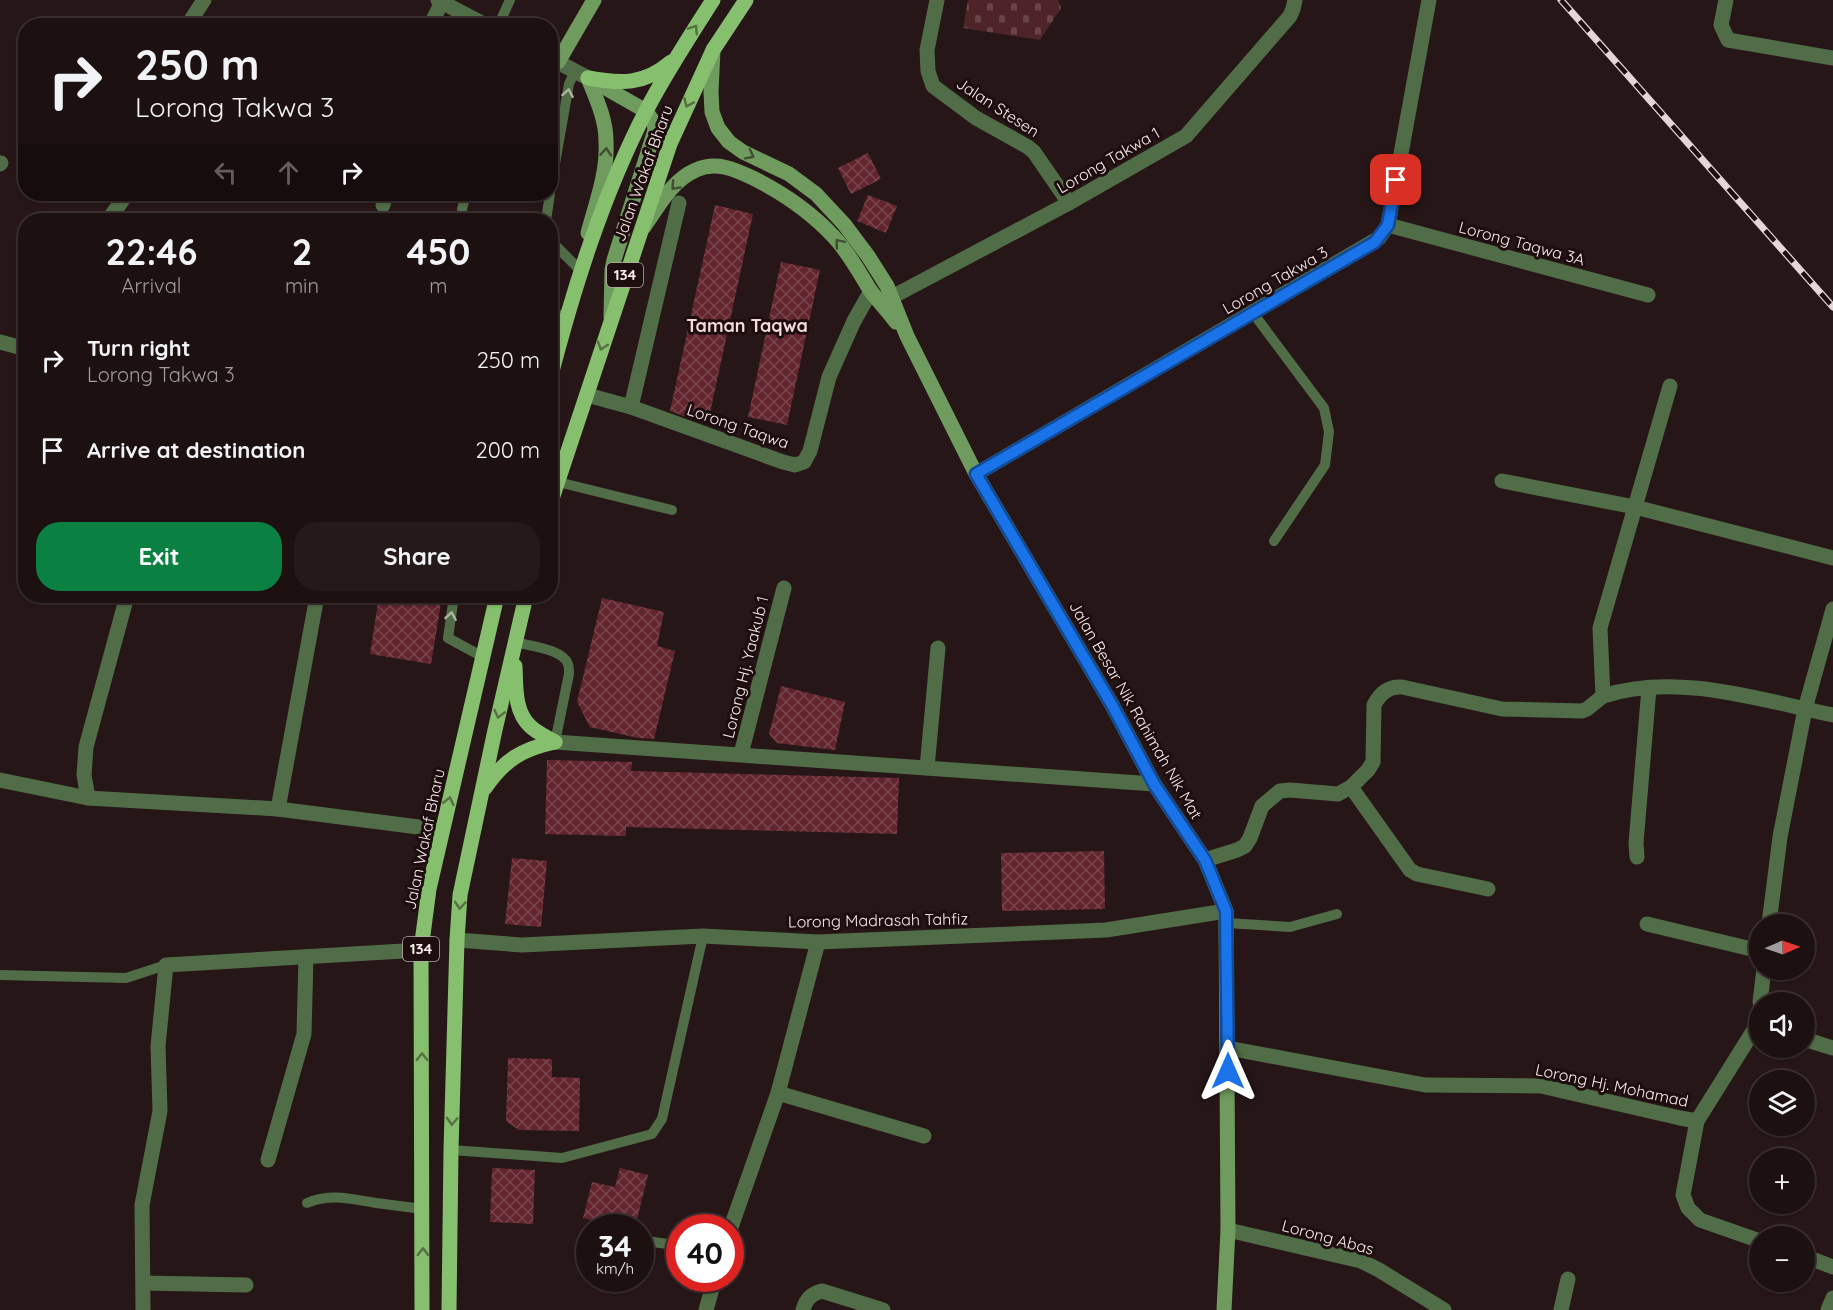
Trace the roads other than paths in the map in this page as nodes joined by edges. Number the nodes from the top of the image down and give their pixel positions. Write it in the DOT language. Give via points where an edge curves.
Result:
graph roads {
  1 [pos="204,0"];
  2 [pos="510,0"];
  3 [pos="594,0"];
  4 [pos="713,0"];
  5 [pos="746,0"];
  6 [pos="937,0"];
  7 [pos="1295,0"];
  8 [pos="1429,0"];
  9 [pos="1726,0"];
  10 [pos="440,1"];
  11 [pos="192,18"];
  12 [pos="433,18"];
  13 [pos="472,18"];
  14 [pos="502,18"];
  15 [pos="713,50"];
  16 [pos="558,54"];
  17 [pos="675,58"];
  18 [pos="1833,58"];
  19 [pos="558,62"];
  20 [pos="582,75"];
  21 [pos="646,111"];
  22 [pos="558,147"];
  23 [pos="123,201"];
  24 [pos="679,203"];
  25 [pos="1069,203"];
  26 [pos="113,213"];
  27 [pos="1388,225"];
  28 [pos="639,234"];
  29 [pos="558,248"];
  30 [pos="581,271"];
  31 [pos="871,291"];
  32 [pos="1647,295"];
  33 [pos="892,297"];
  34 [pos="1253,313"];
  35 [pos="558,318"];
  36 [pos="610,321"];
  37 [pos="907,336"];
  38 [pos="0,342"];
  39 [pos="18,347"];
  40 [pos="1670,386"];
  41 [pos="587,395"];
  42 [pos="631,407"];
  43 [pos="976,474"];
  44 [pos="1502,481"];
  45 [pos="558,482"];
  46 [pos="1635,507"];
  47 [pos="672,510"];
  48 [pos="1274,541"];
  49 [pos="1833,558"];
  50 [pos="784,588"];
  51 [pos="125,603"];
  52 [pos="316,603"];
  53 [pos="453,603"];
  54 [pos="495,603"];
  55 [pos="524,603"];
  56 [pos="1833,609"];
  57 [pos="515,642"];
  58 [pos="938,648"];
  59 [pos="483,657"];
  60 [pos="1649,688"];
  61 [pos="1603,696"];
  62 [pos="1805,709"];
  63 [pos="1833,715"];
  64 [pos="555,742"];
  65 [pos="741,754"];
  66 [pos="927,768"];
  67 [pos="0,780"];
  68 [pos="1154,784"];
  69 [pos="1351,788"];
  70 [pos="482,792"];
  71 [pos="88,798"];
  72 [pos="278,809"];
  73 [pos="442,830"];
  74 [pos="1637,857"];
  75 [pos="1205,860"];
  76 [pos="1488,889"];
  77 [pos="1337,914"];
  78 [pos="1771,914"];
  79 [pos="1226,917"];
  80 [pos="1647,924"];
  81 [pos="704,936"];
  82 [pos="457,940"];
  83 [pos="818,942"];
  84 [pos="1749,948"];
  85 [pos="421,950"];
  86 [pos="306,957"];
  87 [pos="166,965"];
  88 [pos="0,975"];
  89 [pos="1749,1039"];
  90 [pos="1815,1042"];
  91 [pos="1228,1048"];
  92 [pos="1833,1048"];
  93 [pos="778,1092"];
  94 [pos="1698,1121"];
  95 [pos="924,1136"];
  96 [pos="451,1150"];
  97 [pos="268,1160"];
  98 [pos="307,1203"];
  99 [pos="423,1209"];
  100 [pos="736,1214"];
  101 [pos="1228,1230"];
  102 [pos="1749,1237"];
  103 [pos="1815,1260"];
  104 [pos="1833,1267"];
  105 [pos="1568,1279"];
  106 [pos="143,1283"];
  107 [pos="246,1285"];
  108 [pos="711,1292"];
  109 [pos="1833,1298"];
  110 [pos="143,1310"];
  111 [pos="422,1310"];
  112 [pos="449,1310"];
  113 [pos="706,1310"];
  114 [pos="803,1310"];
  115 [pos="883,1310"];
  116 [pos="1224,1310"];
  117 [pos="1444,1310"];
  118 [pos="1560,1310"];
  119 [pos="1828,1310"];
  1 -- 11 [label="street"];
  2 -- 14 [label="lane"];
  3 -- 16 [label="street"];
  17 -- 4 [label="main road, Jalan Wakaf Bharu, one-way"];
  5 -- 15 [label="main road, Jalan Wakaf Bharu / 134"];
  6 -- 25 [label="street, Jalan Stesen" via="927,51 933,86 976,118 1034,152"];
  7 -- 25 [label="street, Lorong Takwa 1" via="1290,16 1186,136"];
  8 -- 27 [label="street"];
  9 -- 18 [label="street" via="1721,25 1728,40"];
  10 -- 12 [label="street"];
  10 -- 13 [label="street"];
  15 -- 28 [label="main road, Jalan Wakaf Bharu / 134, one-way" via="670,144"];
  15 -- 33 [label="street, Jalan Besar Nik Rahimah Nik Mat, one-way" via="712,112 718,128 743,152 789,174 816,194 868,256"];
  17 -- 20 [label="main road" via="662,70 630,82"];
  17 -- 21 [label="main road, Jalan Wakaf Bharu"];
  19 -- 20 [label="street"];
  20 -- 21 [label="street"];
  22 -- 20 [label="lane, one-way" via="569,84"];
  30 -- 20 [label="street, Jalan Wakaf Bharu / 134, one-way" via="605,167 606,140 601,113"];
  21 -- 30 [label="main road, Jalan Wakaf Bharu / 134" via="621,163"];
  21 -- 36 [label="street" via="654,123 654,137 614,260"];
  23 -- 26 [label="street"];
  24 -- 42 [label="street"];
  25 -- 33 [label="street, Lorong Takwa 1"];
  27 -- 32 [label="street, Lorong Taqwa 3A"];
  27 -- 34 [label="street, Lorong Takwa 3" via="1375,242"];
  31 -- 28 [label="street, Jalan Besar Nik Rahimah Nik Mat, one-way" via="835,237 807,211 780,192 724,166 708,166 682,178"];
  28 -- 36 [label="main road, Jalan Wakaf Bharu / 134"];
  29 -- 30 [label="lane"];
  30 -- 35 [label="main road, Jalan Wakaf Bharu / 134"];
  31 -- 37 [label="street, Jalan Besar Nik Rahimah Nik Mat"];
  31 -- 42 [label="street, Lorong Taqwa" via="829,377 804,462 783,462"];
  33 -- 37 [label="street, Jalan Besar Nik Rahimah Nik Mat"];
  34 -- 43 [label="street, Lorong Takwa 3"];
  34 -- 48 [label="lane" via="1324,408 1329,432 1325,465"];
  36 -- 41 [label="main road, Jalan Wakaf Bharu / 134, one-way"];
  37 -- 43 [label="street, Jalan Besar Nik Rahimah Nik Mat"];
  38 -- 39 [label="street"];
  40 -- 46 [label="street"];
  41 -- 42 [label="street, Lorong Taqwa"];
  41 -- 45 [label="main road, Jalan Wakaf Bharu / 134"];
  43 -- 68 [label="street, Jalan Besar Nik Rahimah Nik Mat"];
  44 -- 46 [label="street"];
  45 -- 47 [label="lane"];
  46 -- 49 [label="street"];
  46 -- 61 [label="street" via="1600,628"];
  50 -- 65 [label="street, Lorong Hj. Yaakub 1"];
  51 -- 71 [label="street" via="86,747 84,775"];
  52 -- 72 [label="street"];
  59 -- 53 [label="lane, one-way" via="448,638"];
  54 -- 59 [label="main road, Jalan Wakaf Bharu / 134"];
  55 -- 57 [label="main road, 134"];
  56 -- 62 [label="street"];
  57 -- 64 [label="main road" via="516,696 521,713 530,726"];
  57 -- 64 [label="lane" via="555,652 568,665"];
  57 -- 70 [label="main road, 134, one-way"];
  58 -- 66 [label="street"];
  73 -- 59 [label="main road, Jalan Wakaf Bharu / 134, one-way"];
  60 -- 61 [label="street"];
  60 -- 62 [label="street" via="1701,687"];
  60 -- 74 [label="street"];
  61 -- 69 [label="street" via="1581,711 1502,709 1402,687 1390,688 1374,705 1373,762"];
  62 -- 63 [label="street"];
  62 -- 78 [label="street" via="1780,837"];
  64 -- 65 [label="street"];
  64 -- 70 [label="main road" via="513,757"];
  65 -- 66 [label="street"];
  66 -- 68 [label="street"];
  67 -- 71 [label="street"];
  68 -- 75 [label="street, Jalan Besar Nik Rahimah Nik Mat"];
  69 -- 75 [label="street" via="1338,794 1280,791 1260,809 1245,846"];
  69 -- 76 [label="street" via="1410,870"];
  70 -- 82 [label="main road, 134, one-way" via="460,895"];
  71 -- 72 [label="street"];
  72 -- 73 [label="street"];
  73 -- 85 [label="main road, Jalan Wakaf Bharu / 134"];
  75 -- 79 [label="street, Jalan Besar Nik Rahimah Nik Mat"];
  77 -- 79 [label="lane" via="1290,927"];
  79 -- 83 [label="street, Lorong Madrasah Tahfiz" via="1106,930"];
  79 -- 91 [label="street, Jalan Besar Nik Rahimah Nik Mat"];
  80 -- 84 [label="street"];
  81 -- 82 [label="street, Lorong Madrasah Tahfiz" via="522,945"];
  81 -- 83 [label="street, Lorong Madrasah Tahfiz"];
  81 -- 96 [label="lane" via="662,1119 652,1134 562,1158"];
  82 -- 96 [label="main road, 134, one-way"];
  83 -- 93 [label="street"];
  85 -- 86 [label="street"];
  99 -- 85 [label="main road, Jalan Wakaf Bharu / 134, one-way"];
  86 -- 87 [label="street"];
  86 -- 97 [label="street" via="304,1034"];
  87 -- 88 [label="lane" via="126,978"];
  87 -- 106 [label="street" via="158,1046 160,1111 142,1205"];
  89 -- 94 [label="street, Lorong Hj. Mohamad"];
  90 -- 92 [label="street"];
  91 -- 94 [label="street, Lorong Hj. Mohamad" via="1425,1085 1541,1086"];
  91 -- 101 [label="street, Jalan Besar Nik Rahimah Nik Mat"];
  93 -- 95 [label="street"];
  93 -- 100 [label="street"];
  94 -- 102 [label="street" via="1683,1195 1688,1208 1700,1220"];
  96 -- 112 [label="main road, 134"];
  98 -- 99 [label="lane" via="343,1197"];
  111 -- 99 [label="main road, Jalan Wakaf Bharu / 134, one-way"];
  101 -- 116 [label="street, Jalan Besar Nik Rahimah Nik Mat"];
  101 -- 117 [label="street, Lorong Abas" via="1361,1261"];
  103 -- 104 [label="street"];
  105 -- 118 [label="street"];
  106 -- 107 [label="street"];
  106 -- 110 [label="street"];
  108 -- 113 [label="street"];
  109 -- 119 [label="street"];
  114 -- 115 [label="street" via="813,1294 822,1291"];
}
